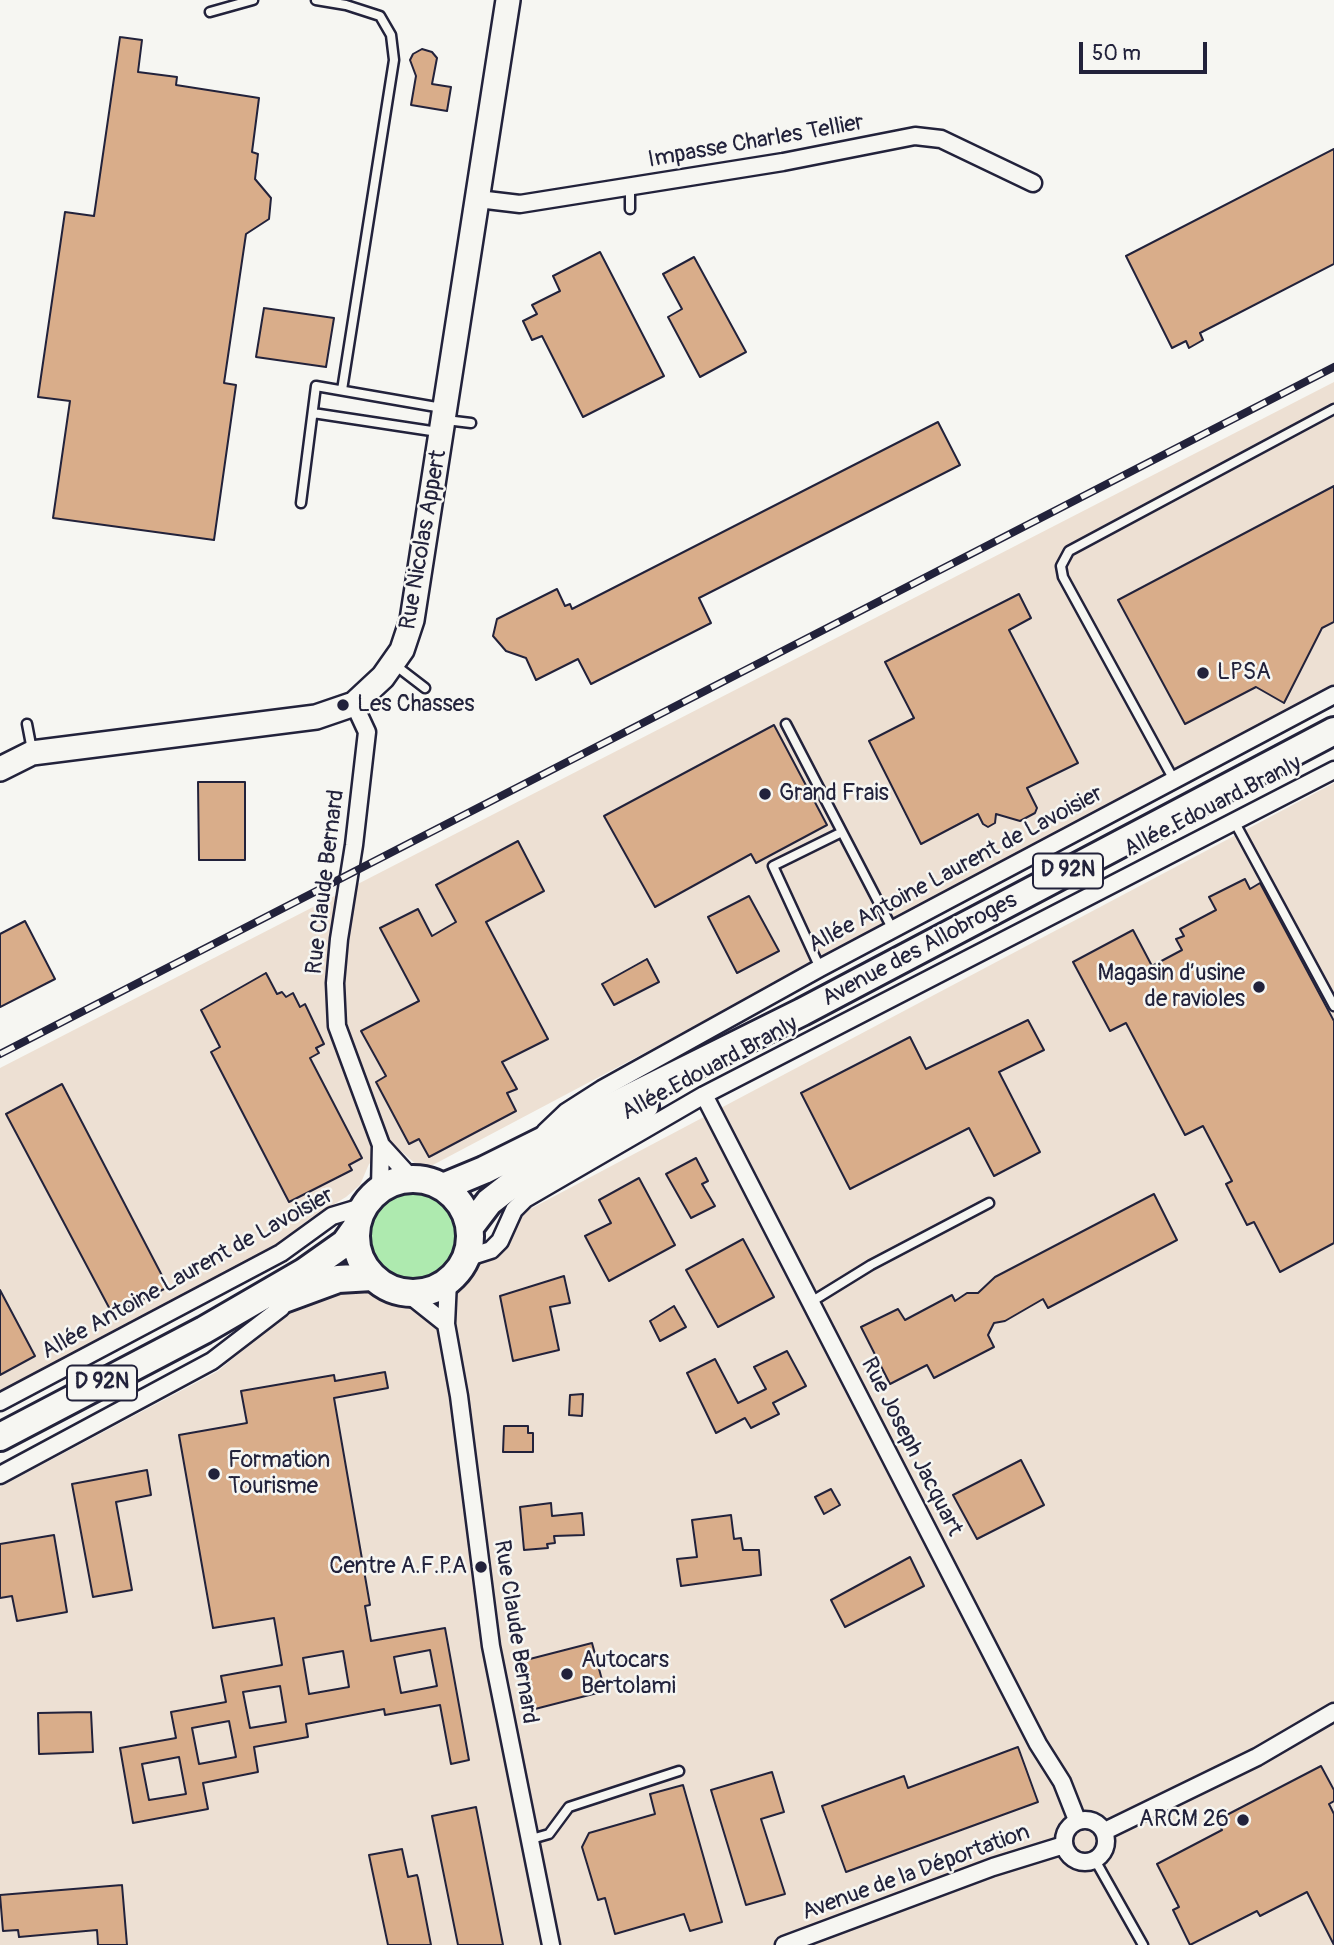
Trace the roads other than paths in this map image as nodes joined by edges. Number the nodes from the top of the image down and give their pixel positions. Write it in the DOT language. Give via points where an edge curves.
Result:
graph roads {
  1 [pos="253,0"];
  2 [pos="316,0"];
  3 [pos="508,0"];
  4 [pos="210,12"];
  5 [pos="1033,183"];
  6 [pos="630,186"];
  7 [pos="478,199"];
  8 [pos="631,209"];
  9 [pos="342,390"];
  10 [pos="1334,409"];
  11 [pos="313,413"];
  12 [pos="443,420"];
  13 [pos="471,423"];
  14 [pos="301,503"];
  15 [pos="393,663"];
  16 [pos="425,688"];
  17 [pos="1334,695"];
  18 [pos="354,704"];
  19 [pos="27,724"];
  20 [pos="786,724"];
  21 [pos="1334,731"];
  22 [pos="32,753"];
  23 [pos="0,769"];
  24 [pos="1334,770"];
  25 [pos="1174,780"];
  26 [pos="1234,821"];
  27 [pos="842,832"];
  28 [pos="893,930"];
  29 [pos="820,968"];
  30 [pos="1334,1006"];
  31 [pos="802,1012"];
  32 [pos="704,1095"];
  33 [pos="598,1101"];
  34 [pos="381,1145"];
  35 [pos="536,1157"];
  36 [pos="411,1178"];
  37 [pos="443,1187"];
  38 [pos="989,1203"];
  39 [pos="366,1208"];
  40 [pos="470,1227"];
  41 [pos="466,1258"];
  42 [pos="372,1277"];
  43 [pos="448,1281"];
  44 [pos="407,1293"];
  45 [pos="285,1299"];
  46 [pos="811,1302"];
  47 [pos="446,1324"];
  48 [pos="204,1330"];
  49 [pos="0,1402"];
  50 [pos="0,1437"];
  51 [pos="0,1475"];
  52 [pos="1332,1717"];
  53 [pos="679,1771"];
  54 [pos="1077,1821"];
  55 [pos="1105,1831"];
  56 [pos="528,1840"];
  57 [pos="1064,1844"];
  58 [pos="1095,1860"];
  59 [pos="807,1941"];
  60 [pos="551,1945"];
  61 [pos="784,1945"];
  62 [pos="1143,1945"];
  1 -- 4 [label="lane"];
  2 -- 9 [label="lane" via="380,16 391,35 394,60"];
  3 -- 7 [label="street, Rue Nicolas Appert"];
  5 -- 6 [label="street, Impasse Charles Tellier" via="940,139 915,136"];
  6 -- 7 [label="street, Impasse Charles Tellier" via="520,204"];
  6 -- 8 [label="lane"];
  7 -- 12 [label="street, Rue Nicolas Appert"];
  9 -- 11 [label="lane" via="316,386"];
  9 -- 12 [label="lane"];
  10 -- 25 [label="lane" via="1069,551 1061,566"];
  11 -- 12 [label="lane"];
  11 -- 14 [label="lane"];
  12 -- 13 [label="lane"];
  12 -- 15 [label="street, Rue Nicolas Appert" via="409,635"];
  15 -- 16 [label="lane"];
  15 -- 18 [label="street, Rue Nicolas Appert"];
  17 -- 25 [label="street, Allée Antoine Laurent de Lavoisier"];
  18 -- 22 [label="street, Rue Nicolas Appert" via="316,717"];
  18 -- 34 [label="street, Rue Claude Bernard" via="367,732 339,939 337,1026"];
  19 -- 22 [label="lane"];
  20 -- 27 [label="lane"];
  21 -- 31 [label="main road, Avenue des Allobroges / D 92N"];
  22 -- 23 [label="street, Rue Nicolas Appert"];
  24 -- 26 [label="street, Allée Edouard Branly"];
  25 -- 28 [label="street, Allée Antoine Laurent de Lavoisier"];
  26 -- 30 [label="lane"];
  26 -- 32 [label="street, Allée Edouard Branly"];
  27 -- 28 [label="lane"];
  27 -- 29 [label="lane" via="773,866"];
  28 -- 29 [label="street, Allée Antoine Laurent de Lavoisier"];
  29 -- 33 [label="street, Allée Antoine Laurent de Lavoisier"];
  31 -- 33 [label="main road, Avenue des Allobroges / D 92N"];
  31 -- 35 [label="main road, Avenue des Allobroges / D 92N" via="719,1065"];
  32 -- 41 [label="street, Allée Edouard Branly" via="525,1199 491,1250"];
  32 -- 46 [label="street, Rue Joseph Jacquart"];
  33 -- 35 [label="main road, Avenue des Allobroges / D 92N"];
  34 -- 36 [label="street, Rue Claude Bernard"];
  34 -- 39 [label="street, Rue Claude Bernard"];
  35 -- 37 [label="main road, Avenue des Allobroges / D 92N"];
  35 -- 40 [label="main road, Avenue des Allobroges / D 92N"];
  36 -- 37 [label="main road"];
  36 -- 39 [label="main road"];
  37 -- 40 [label="main road" via="465,1211"];
  38 -- 46 [label="lane"];
  39 -- 42 [label="main road" via="358,1255"];
  39 -- 48 [label="main road, D 92N" via="345,1243"];
  39 -- 49 [label="street, Allée Antoine Laurent de Lavoisier" via="332,1216 281,1253"];
  40 -- 41 [label="main road"];
  41 -- 43 [label="main road"];
  42 -- 44 [label="main road"];
  42 -- 45 [label="main road, D 92N" via="338,1279"];
  43 -- 44 [label="main road"];
  43 -- 47 [label="street, Rue Claude Bernard"];
  44 -- 47 [label="street"];
  45 -- 48 [label="main road, D 92N"];
  45 -- 51 [label="street" via="281,1308 212,1361"];
  46 -- 54 [label="street, Rue Joseph Jacquart" via="1038,1744 1062,1782"];
  47 -- 56 [label="street, Rue Claude Bernard" via="491,1646"];
  48 -- 50 [label="main road, D 92N"];
  52 -- 55 [label="street"];
  53 -- 56 [label="lane" via="569,1807 550,1834"];
  54 -- 55 [label="street" via="1093,1820"];
  54 -- 57 [label="street" via="1069,1826"];
  55 -- 58 [label="street" via="1105,1849"];
  56 -- 60 [label="street, Rue Claude Bernard"];
  57 -- 58 [label="street" via="1076,1860"];
  57 -- 59 [label="street, Avenue de la Déportation" via="993,1867"];
  58 -- 62 [label="lane"];
  59 -- 61 [label="street, Avenue de la Déportation"];
}
